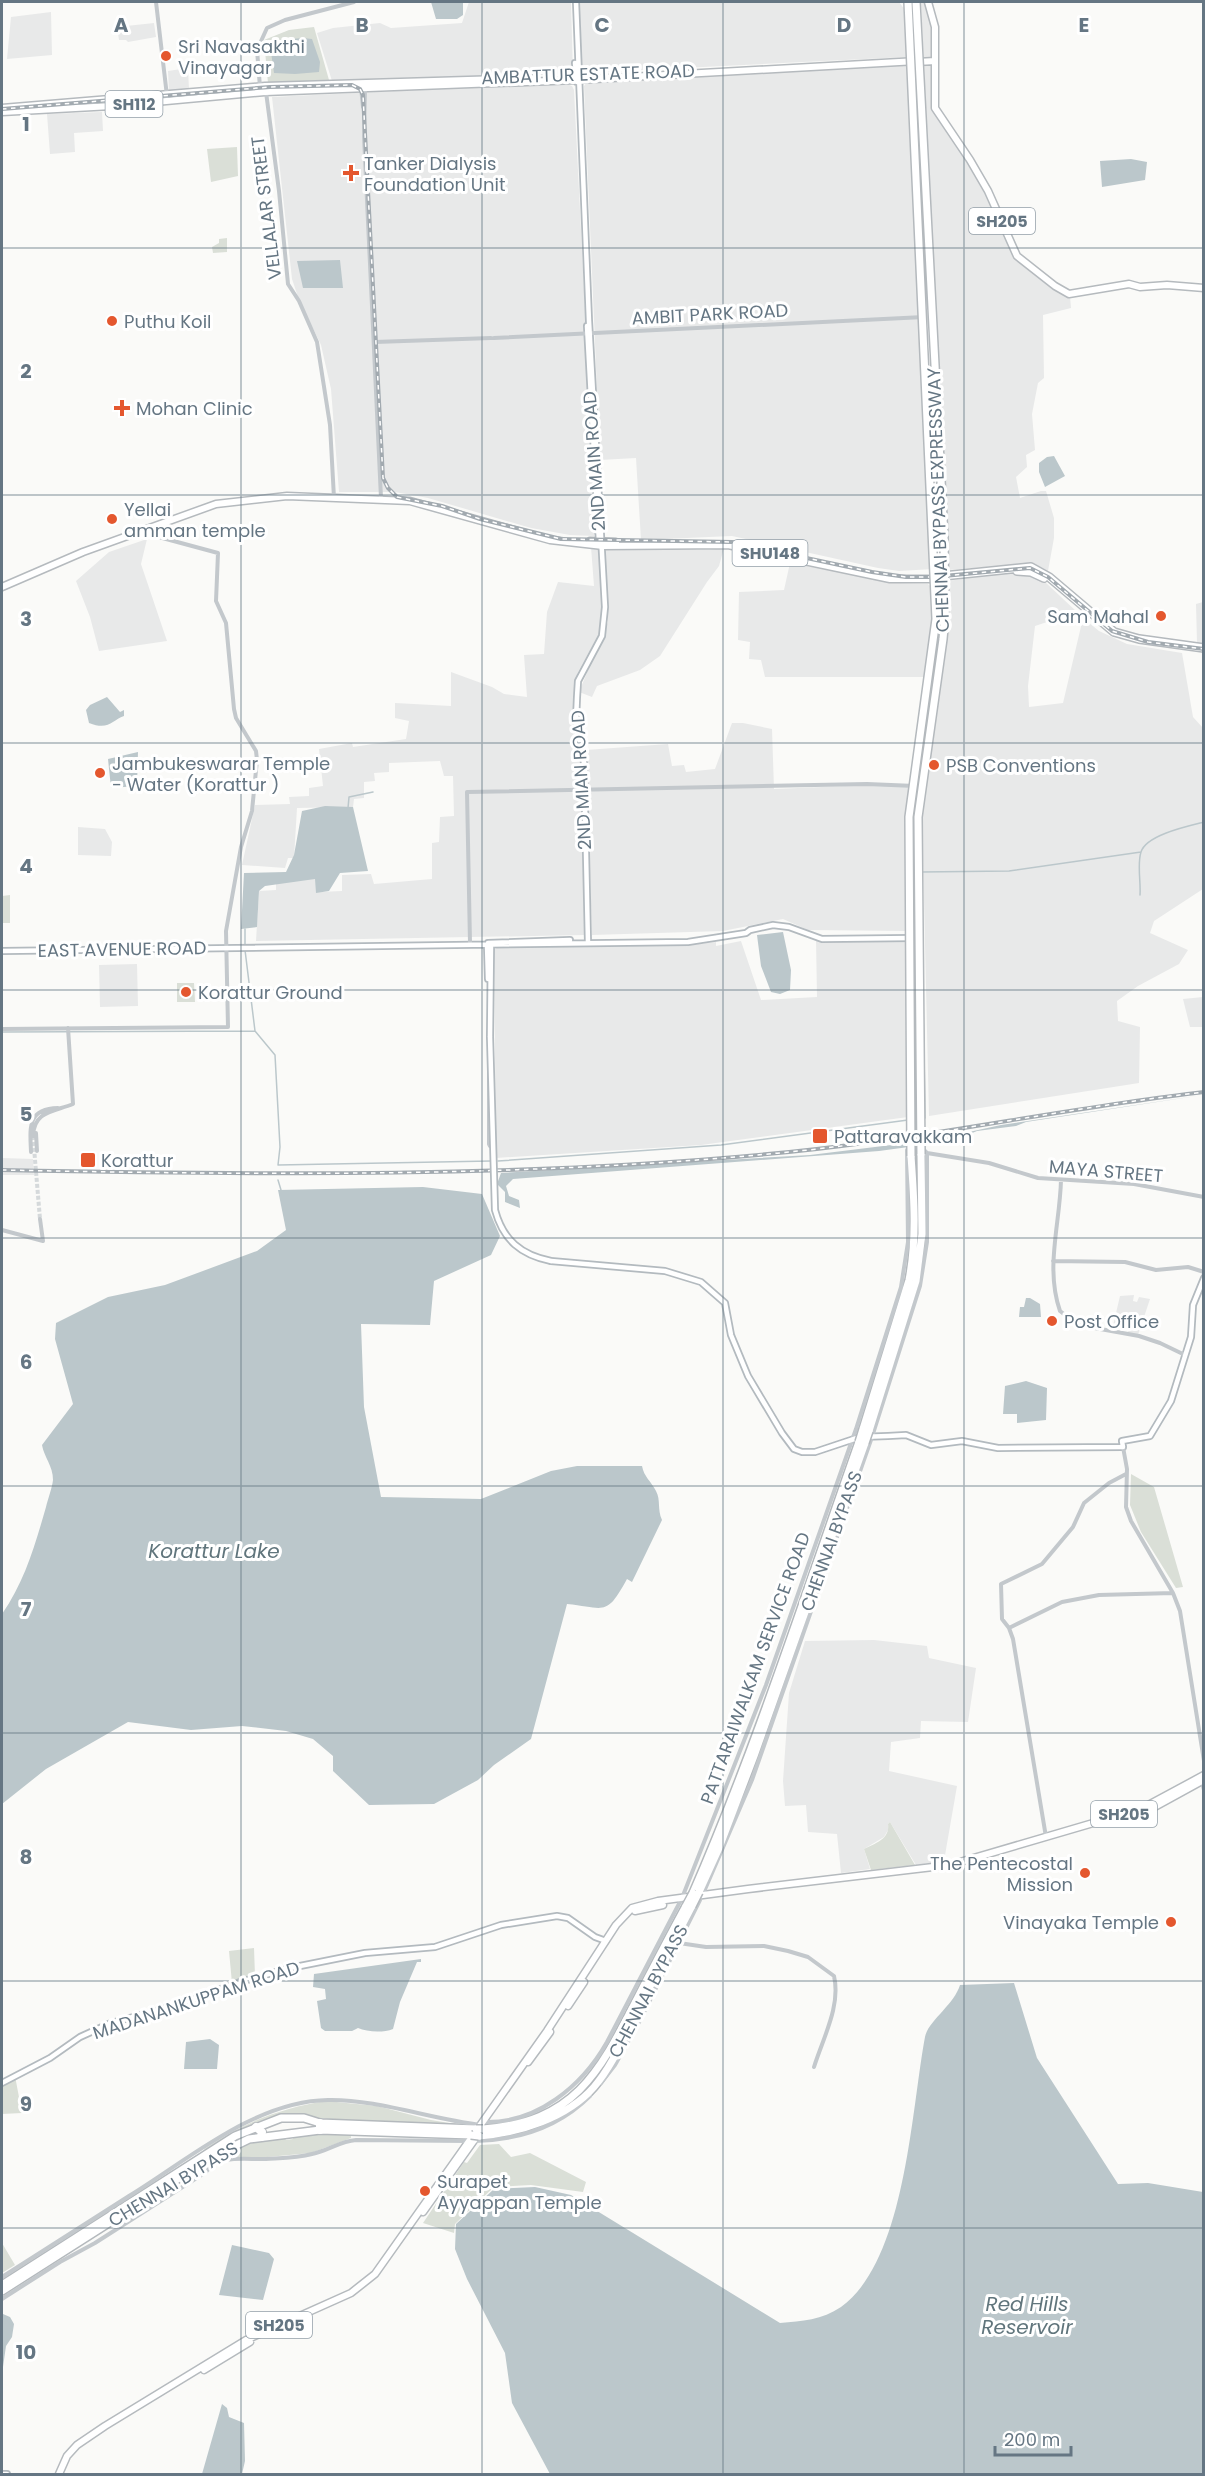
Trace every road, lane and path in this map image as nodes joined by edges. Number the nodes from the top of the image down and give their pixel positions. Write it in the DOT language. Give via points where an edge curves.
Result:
graph roads {
  1 [pos="156,2"];
  2 [pos="354,2"];
  3 [pos="574,2"];
  4 [pos="903,2"];
  5 [pos="928,2"];
  6 [pos="913,4"];
  7 [pos="916,61"];
  8 [pos="935,61"];
  9 [pos="578,80"];
  10 [pos="363,86"];
  11 [pos="263,89"];
  12 [pos="167,98"];
  13 [pos="2,108"];
  14 [pos="2,112"];
  15 [pos="1203,288"];
  16 [pos="928,317"];
  17 [pos="589,333"];
  18 [pos="375,342"];
  19 [pos="382,496"];
  20 [pos="335,497"];
  21 [pos="148,528"];
  22 [pos="601,545"];
  23 [pos="940,577"];
  24 [pos="2,586"];
  25 [pos="1203,650"];
  26 [pos="917,786"];
  27 [pos="585,790"];
  28 [pos="916,936"];
  29 [pos="588,942"];
  30 [pos="470,943"];
  31 [pos="489,944"];
  32 [pos="333,945"];
  33 [pos="226,946"];
  34 [pos="2,950"];
  35 [pos="916,952"];
  36 [pos="490,1024"];
  37 [pos="2,1029"];
  38 [pos="68,1029"];
  39 [pos="62,1109"];
  40 [pos="33,1136"];
  41 [pos="34,1151"];
  42 [pos="916,1155"];
  43 [pos="1061,1180"];
  44 [pos="1203,1197"];
  45 [pos="40,1219"];
  46 [pos="2,1230"];
  47 [pos="1053,1261"];
  48 [pos="1203,1272"];
  49 [pos="1203,1278"];
  50 [pos="1185,1355"];
  51 [pos="868,1432"];
  52 [pos="856,1443"];
  53 [pos="1123,1447"];
  54 [pos="1126,1474"];
  55 [pos="1173,1593"];
  56 [pos="1008,1628"];
  57 [pos="1203,1761"];
  58 [pos="1203,1778"];
  59 [pos="1203,1790"];
  60 [pos="1045,1840"];
  61 [pos="781,1887"];
  62 [pos="698,1895"];
  63 [pos="680,1901"];
  64 [pos="607,1942"];
  65 [pos="679,1943"];
  66 [pos="814,2067"];
  67 [pos="2,2083"];
  68 [pos="483,2123"];
  69 [pos="256,2127"];
  70 [pos="320,2127"];
  71 [pos="261,2136"];
  72 [pos="471,2141"];
  73 [pos="2,2277"];
  74 [pos="2,2285"];
  75 [pos="2,2291"];
  76 [pos="2,2299"];
  77 [pos="2,2474"];
  78 [pos="7,2475"];
  79 [pos="60,2475"];
  1 -- 12 [label="street"];
  2 -- 11 [label="street, VELLALAR STREET" via="267,28 258,50"];
  3 -- 9 [label="main road, 2ND MAIN ROAD"];
  4 -- 6 [label="street"];
  5 -- 8 [label="main road, SH205" via="935,27"];
  6 -- 7 [label="main road"];
  6 -- 42 [label="highway, CHENNAI BYPASS EXPRESSWAY, bridge" via="936,619 909,816 911,1106"];
  6 -- 42 [label="highway, CHENNAI BYPASS EXPRESSWAY, bridge" via="944,537 945,617 918,817 920,1106"];
  7 -- 8 [label="main road, AMBATTUR ESTATE ROAD"];
  7 -- 9 [label="main road, AMBATTUR ESTATE ROAD"];
  7 -- 16 [label="main road"];
  8 -- 15 [label="main road, SH205" via="935,108 988,191 1012,248 1024,262 1069,294 1129,284"];
  9 -- 10 [label="main road, AMBATTUR ESTATE ROAD"];
  9 -- 17 [label="main road, 2ND MAIN ROAD"];
  10 -- 11 [label="main road, AMBATTUR ESTATE ROAD"];
  10 -- 18 [label="street"];
  11 -- 12 [label="main road, SH112"];
  11 -- 20 [label="street, VELLALAR STREET" via="288,284 317,342 330,426"];
  12 -- 13 [label="main road, SH112"];
  12 -- 14 [label="main road, SH112"];
  16 -- 17 [label="street, AMBIT PARK ROAD"];
  16 -- 23 [label="main road"];
  17 -- 18 [label="street, AMBIT PARK ROAD"];
  17 -- 22 [label="main road, 2ND MAIN ROAD"];
  18 -- 19 [label="street"];
  19 -- 20 [label="main road, SHU148"];
  19 -- 22 [label="main road, SHU148"];
  20 -- 21 [label="main road, SHU148" via="287,496 228,502"];
  21 -- 24 [label="main road, SHU148"];
  21 -- 33 [label="street" via="155,536 218,553 216,601 226,623 234,710 256,751 252,811 241,847"];
  22 -- 23 [label="main road, SHU148" via="729,541 890,579"];
  22 -- 27 [label="main road, 2ND MIAN ROAD" via="605,606 602,636 585,665 577,697 576,721"];
  23 -- 25 [label="highway, SHU148" via="1031,567 1050,577 1114,632"];
  23 -- 26 [label="main road" via="941,633"];
  26 -- 27 [label="street"];
  26 -- 28 [label="main road" via="913,826"];
  27 -- 29 [label="main road, 2ND MIAN ROAD"];
  27 -- 30 [label="street" via="467,792"];
  28 -- 29 [label="main road" via="819,938 777,925 704,941"];
  28 -- 35 [label="main road"];
  29 -- 31 [label="main road"];
  30 -- 31 [label="main road"];
  30 -- 32 [label="main road"];
  31 -- 32 [label="main road"];
  31 -- 36 [label="main road"];
  32 -- 33 [label="main road, EAST AVENUE ROAD"];
  33 -- 34 [label="main road, EAST AVENUE ROAD"];
  33 -- 38 [label="street" via="228,1027"];
  35 -- 35 [label="main road" via="921,955 922,1104 910,1104 909,955"];
  35 -- 42 [label="highway, bridge"];
  36 -- 36 [label="street" via="493,1146 489,1144"];
  36 -- 52 [label="main road, bridge" via="495,1210 504,1234 518,1248 551,1261 665,1271 701,1282 725,1303 731,1335 748,1376 794,1449 815,1452"];
  37 -- 38 [label="street"];
  38 -- 39 [label="street" via="73,1104"];
  39 -- 40 [label="street" via="39,1117"];
  39 -- 41 [label="street" via="38,1122"];
  42 -- 43 [label="street, MAYA STREET" via="989,1163 1038,1178"];
  42 -- 51 [label="highway, CHENNAI BYPASS" via="912,1281"];
  42 -- 51 [label="street" via="927,1242 920,1286"];
  42 -- 52 [label="street, PATTARAIWALKAM SERVICE ROAD" via="901,1287"];
  43 -- 44 [label="street, MAYA STREET" via="1134,1184"];
  43 -- 47 [label="street"];
  45 -- 46 [label="street" via="43,1241"];
  47 -- 48 [label="street" via="1125,1262 1156,1270 1188,1268"];
  47 -- 50 [label="street" via="1059,1311 1071,1321 1139,1336"];
  49 -- 50 [label="main road" via="1193,1305 1192,1332"];
  50 -- 53 [label="main road" via="1171,1401 1151,1435 1122,1441"];
  51 -- 52 [label="highway, CHENNAI BYPASS, bridge"];
  51 -- 52 [label="main road"];
  51 -- 53 [label="main road" via="906,1436 931,1445 962,1441 998,1448"];
  51 -- 62 [label="street" via="752,1780"];
  52 -- 62 [label="highway, CHENNAI BYPASS"];
  52 -- 63 [label="street, PATTARAIWALKAM SERVICE ROAD"];
  53 -- 54 [label="street"];
  54 -- 55 [label="street" via="1126,1507 1133,1527"];
  54 -- 56 [label="street" via="1084,1503 1073,1527 1042,1564 1001,1584 1002,1619"];
  55 -- 56 [label="street" via="1100,1594 1062,1602"];
  55 -- 57 [label="street" via="1180,1611"];
  56 -- 60 [label="street"];
  58 -- 59 [label="street"];
  58 -- 60 [label="main road" via="1141,1814"];
  60 -- 61 [label="main road" via="951,1868"];
  61 -- 62 [label="main road"];
  61 -- 62 [label="main road"];
  62 -- 63 [label="main road"];
  62 -- 65 [label="street"];
  62 -- 70 [label="highway, CHENNAI BYPASS, bridge" via="609,2052 587,2084 565,2102 522,2126 448,2131"];
  63 -- 64 [label="main road" via="632,1908 616,1924"];
  63 -- 68 [label="street, PATTARAIWALKAM SERVICE ROAD" via="607,2042 578,2083 541,2109"];
  64 -- 67 [label="main road, MADANANKUPPAM ROAD" via="568,1918 557,1916 501,1924 435,1947 365,1953 290,1968 111,2024 80,2037"];
  64 -- 68 [label="main road" via="545,2040"];
  65 -- 66 [label="street" via="706,1947 764,1946 808,1957 834,1976 837,1992"];
  65 -- 72 [label="street" via="615,2065 579,2107 521,2136"];
  68 -- 72 [label="main road, SH205"];
  68 -- 73 [label="street, PATTARAIWALKAM SERVICE ROAD" via="333,2100 270,2112 226,2132"];
  69 -- 70 [label="highway, CHENNAI BYPASS" via="288,2117 304,2118"];
  69 -- 71 [label="highway"];
  69 -- 74 [label="highway, CHENNAI BYPASS" via="210,2151"];
  70 -- 71 [label="highway, CHENNAI BYPASS"];
  71 -- 75 [label="highway, CHENNAI BYPASS" via="212,2157"];
  72 -- 76 [label="street" via="356,2140 312,2155 221,2160"];
  72 -- 79 [label="main road, SH205" via="391,2254 357,2289 246,2340 82,2441 67,2456"];
  77 -- 78 [label="main road"];
}
